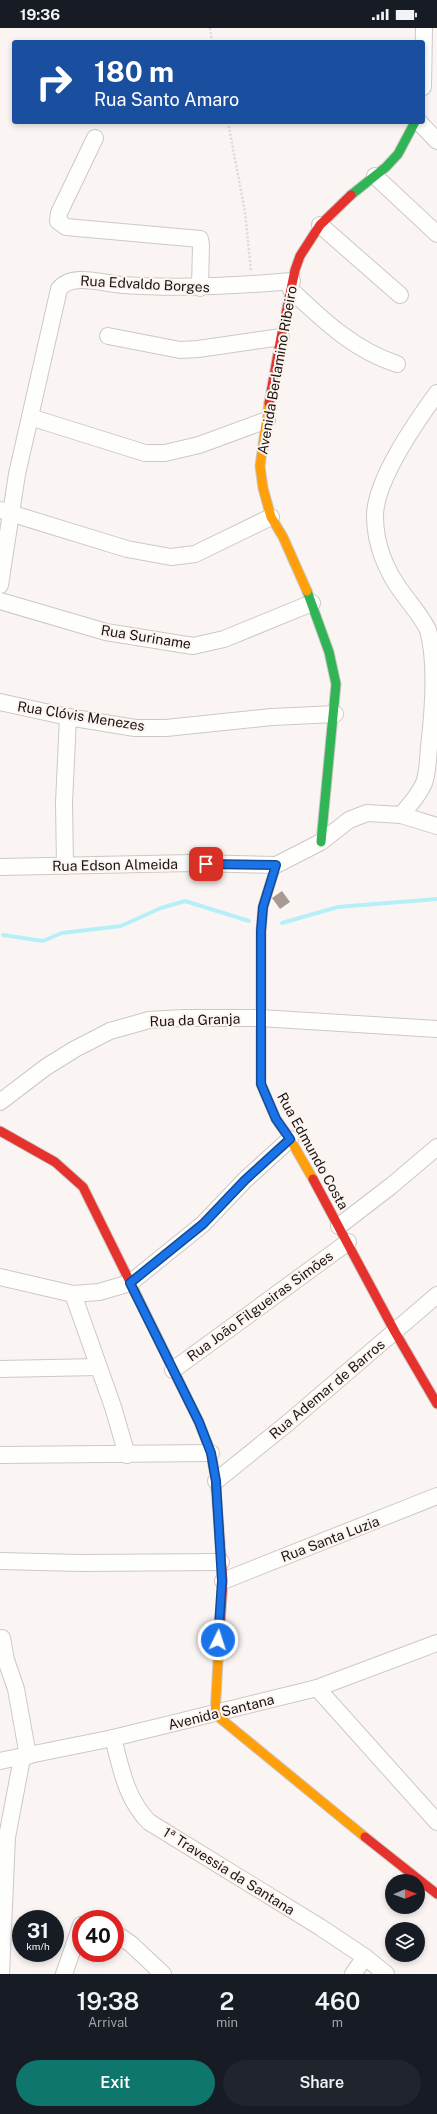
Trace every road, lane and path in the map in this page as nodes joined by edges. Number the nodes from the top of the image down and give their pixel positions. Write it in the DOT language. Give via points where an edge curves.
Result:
graph roads {
  1 [pos="210,28"];
  2 [pos="424,28"];
  3 [pos="212,40"];
  4 [pos="424,40"];
  5 [pos="228,124"];
  6 [pos="414,124"];
  7 [pos="421,124"];
  8 [pos="95,138"];
  9 [pos="437,141"];
  10 [pos="376,176"];
  11 [pos="320,225"];
  12 [pos="437,234"];
  13 [pos="251,284"];
  14 [pos="291,286"];
  15 [pos="200,288"];
  16 [pos="400,295"];
  17 [pos="108,336"];
  18 [pos="281,337"];
  19 [pos="397,364"];
  20 [pos="437,393"];
  21 [pos="30,416"];
  22 [pos="267,420"];
  23 [pos="6,511"];
  24 [pos="271,517"];
  25 [pos="0,585"];
  26 [pos="0,601"];
  27 [pos="312,602"];
  28 [pos="0,702"];
  29 [pos="435,708"];
  30 [pos="335,714"];
  31 [pos="68,717"];
  32 [pos="433,756"];
  33 [pos="401,815"];
  34 [pos="437,826"];
  35 [pos="321,842"];
  36 [pos="276,865"];
  37 [pos="65,866"];
  38 [pos="0,867"];
  39 [pos="260,1018"];
  40 [pos="437,1029"];
  41 [pos="0,1102"];
  42 [pos="0,1131"];
  43 [pos="290,1139"];
  44 [pos="437,1147"];
  45 [pos="339,1226"];
  46 [pos="348,1242"];
  47 [pos="0,1277"];
  48 [pos="130,1283"];
  49 [pos="72,1294"];
  50 [pos="437,1295"];
  51 [pos="395,1332"];
  52 [pos="98,1367"];
  53 [pos="0,1369"];
  54 [pos="173,1370"];
  55 [pos="437,1404"];
  56 [pos="211,1453"];
  57 [pos="0,1455"];
  58 [pos="127,1455"];
  59 [pos="216,1481"];
  60 [pos="437,1496"];
  61 [pos="0,1561"];
  62 [pos="221,1562"];
  63 [pos="222,1581"];
  64 [pos="2,1638"];
  65 [pos="437,1643"];
  66 [pos="317,1688"];
  67 [pos="215,1714"];
  68 [pos="113,1738"];
  69 [pos="25,1757"];
  70 [pos="0,1761"];
  71 [pos="437,1822"];
  72 [pos="437,1894"];
  73 [pos="124,1939"];
  74 [pos="72,1951"];
  75 [pos="365,1957"];
  76 [pos="1,1974"];
  77 [pos="64,1974"];
  78 [pos="163,1974"];
  79 [pos="353,1974"];
  80 [pos="386,1974"];
  1 -- 3 [label="path"];
  2 -- 4 [label="street"];
  5 -- 13 [label="path" via="251,253"];
  6 -- 10 [label="street, Avenida Berlamino Ribeiro" via="398,154"];
  7 -- 9 [label="street"];
  8 -- 15 [label="street" via="59,213 58,221 66,226 200,239"];
  10 -- 11 [label="street, Avenida Berlamino Ribeiro" via="340,204"];
  10 -- 12 [label="street"];
  11 -- 14 [label="street, Avenida Berlamino Ribeiro" via="300,256"];
  11 -- 16 [label="street"];
  13 -- 14 [label="street, Rua Edvaldo Borges"];
  13 -- 15 [label="street, Rua Edvaldo Borges"];
  14 -- 18 [label="street, Avenida Berlamino Ribeiro"];
  14 -- 19 [label="street" via="350,342 378,358"];
  15 -- 21 [label="street, Rua Edvaldo Borges" via="122,285 81,280 62,284"];
  17 -- 18 [label="street" via="180,350"];
  18 -- 22 [label="street, Avenida Berlamino Ribeiro"];
  20 -- 29 [label="street" via="401,446 384,482 375,516 380,550 386,566 428,630 434,662"];
  21 -- 22 [label="street" via="145,453 165,453 199,444"];
  21 -- 23 [label="street, Rua Edvaldo Borges"];
  22 -- 24 [label="street, Avenida Berlamino Ribeiro" via="260,466"];
  23 -- 24 [label="street" via="127,549 171,557 195,554"];
  23 -- 25 [label="street, Rua Edvaldo Borges"];
  24 -- 27 [label="street, Avenida Berlamino Ribeiro" via="283,537"];
  26 -- 27 [label="street, Rua Suriname" via="106,632 193,646 224,638"];
  27 -- 30 [label="street, Avenida Berlamino Ribeiro" via="334,672"];
  28 -- 31 [label="street, Rua Clóvis Menezes"];
  29 -- 32 [label="street"];
  30 -- 31 [label="street, Rua Clóvis Menezes" via="166,728 135,728"];
  30 -- 35 [label="street, Avenida Berlamino Ribeiro"];
  31 -- 37 [label="street" via="64,803"];
  32 -- 33 [label="street" via="424,784"];
  33 -- 34 [label="street, Rua Edson Almeida"];
  33 -- 35 [label="street, Rua Edson Almeida" via="367,813 349,820"];
  35 -- 36 [label="street, Rua Edson Almeida"];
  36 -- 37 [label="street, Rua Edson Almeida" via="192,863"];
  36 -- 39 [label="street, Rua Edmundo Costa" via="263,913"];
  37 -- 38 [label="street, Rua Edson Almeida"];
  39 -- 40 [label="street, Rua da Granja"];
  39 -- 41 [label="street, Rua da Granja" via="149,1020 110,1030 46,1067"];
  39 -- 43 [label="street, Rua Edmundo Costa" via="261,1084 276,1119"];
  42 -- 48 [label="street" via="51,1158 83,1187"];
  43 -- 45 [label="street, Rua Edmundo Costa"];
  43 -- 48 [label="street" via="245,1180 203,1224"];
  44 -- 45 [label="street"];
  45 -- 46 [label="street, Rua Edmundo Costa"];
  46 -- 51 [label="street, Rua Edmundo Costa"];
  46 -- 54 [label="street, Rua João Filgueiras Simões"];
  47 -- 49 [label="street"];
  48 -- 49 [label="street" via="99,1292"];
  48 -- 54 [label="street"];
  49 -- 52 [label="street"];
  50 -- 51 [label="street, Rua Ademar de Barros"];
  51 -- 55 [label="street, Rua Edmundo Costa"];
  51 -- 59 [label="street, Rua Ademar de Barros"];
  52 -- 53 [label="street"];
  52 -- 58 [label="street"];
  54 -- 56 [label="street"];
  56 -- 58 [label="street"];
  56 -- 59 [label="street"];
  57 -- 58 [label="street"];
  59 -- 62 [label="street"];
  60 -- 63 [label="street, Rua Santa Luzia"];
  61 -- 62 [label="street"];
  62 -- 63 [label="street"];
  63 -- 67 [label="street"];
  64 -- 69 [label="street" via="16,1689"];
  65 -- 66 [label="street, Avenida Santana"];
  66 -- 67 [label="street, Avenida Santana"];
  66 -- 71 [label="street"];
  67 -- 68 [label="street, Avenida Santana"];
  67 -- 72 [label="street"];
  68 -- 69 [label="street, Avenida Santana"];
  68 -- 75 [label="street, 1ª Travessia da Santana" via="129,1796 138,1811 149,1822"];
  69 -- 70 [label="street, Avenida Santana"];
  69 -- 76 [label="street" via="7,1837"];
  73 -- 78 [label="street"];
  74 -- 77 [label="street"];
  75 -- 79 [label="street"];
  75 -- 80 [label="street, 1ª Travessia da Santana"];
}
